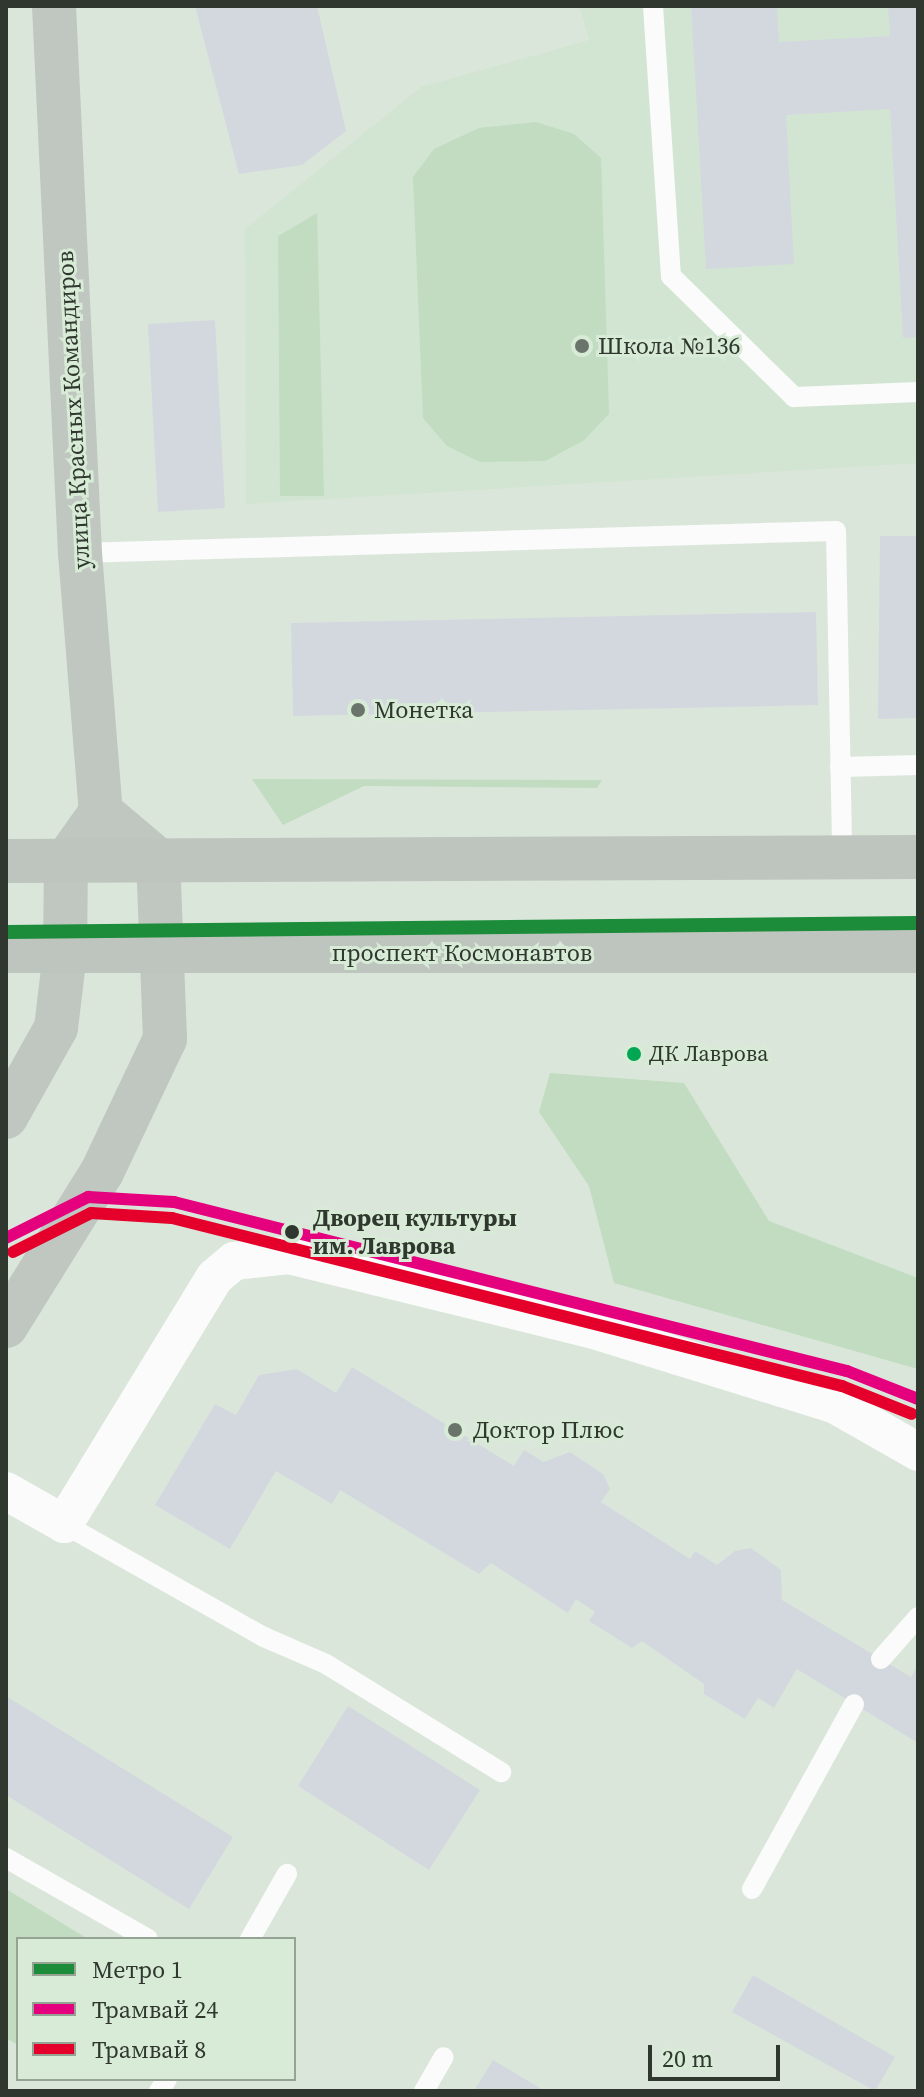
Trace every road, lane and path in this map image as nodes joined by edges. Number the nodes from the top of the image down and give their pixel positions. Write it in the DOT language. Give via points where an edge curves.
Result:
graph roads {
  1 [pos="54,6"];
  2 [pos="653,6"];
  3 [pos="918,392"];
  4 [pos="80,553"];
  5 [pos="918,765"];
  6 [pos="840,767"];
  7 [pos="101,812"];
  8 [pos="842,857"];
  9 [pos="918,857"];
  10 [pos="158,860"];
  11 [pos="6,861"];
  12 [pos="66,861"];
  13 [pos="6,951"];
  14 [pos="918,951"];
  15 [pos="65,953"];
  16 [pos="164,954"];
  17 [pos="6,1117"];
  18 [pos="6,1326"];
  19 [pos="918,1452"];
  20 [pos="6,1491"];
  21 [pos="64,1524"];
  22 [pos="918,1617"];
  23 [pos="881,1659"];
  24 [pos="854,1704"];
  25 [pos="501,1772"];
  26 [pos="6,1858"];
  27 [pos="287,1874"];
  28 [pos="752,1889"];
  29 [pos="144,1937"];
  30 [pos="251,1937"];
  31 [pos="444,2057"];
  32 [pos="424,2091"];
  1 -- 4 [label="street, улица Красных Командиров"];
  2 -- 3 [label="lane" via="671,276 794,397"];
  4 -- 6 [label="lane" via="836,531"];
  4 -- 7 [label="street, улица Красных Командиров"];
  5 -- 6 [label="lane"];
  6 -- 8 [label="lane"];
  7 -- 10 [label="street"];
  7 -- 12 [label="street"];
  8 -- 9 [label="main road"];
  8 -- 10 [label="main road"];
  10 -- 12 [label="main road"];
  10 -- 16 [label="street"];
  11 -- 12 [label="main road"];
  12 -- 15 [label="street"];
  13 -- 15 [label="main road, проспект Космонавтов"];
  14 -- 16 [label="main road, проспект Космонавтов"];
  15 -- 16 [label="main road, проспект Космонавтов"];
  15 -- 17 [label="street" via="56,1028"];
  16 -- 18 [label="street" via="165,1039 102,1172"];
  19 -- 21 [label="street" via="834,1404 591,1329 289,1255 234,1261 215,1277"];
  20 -- 21 [label="street"];
  21 -- 25 [label="lane" via="264,1637 326,1664"];
  22 -- 23 [label="lane"];
  24 -- 28 [label="lane"];
  26 -- 29 [label="lane"];
  27 -- 30 [label="lane"];
  31 -- 32 [label="lane"];
}
